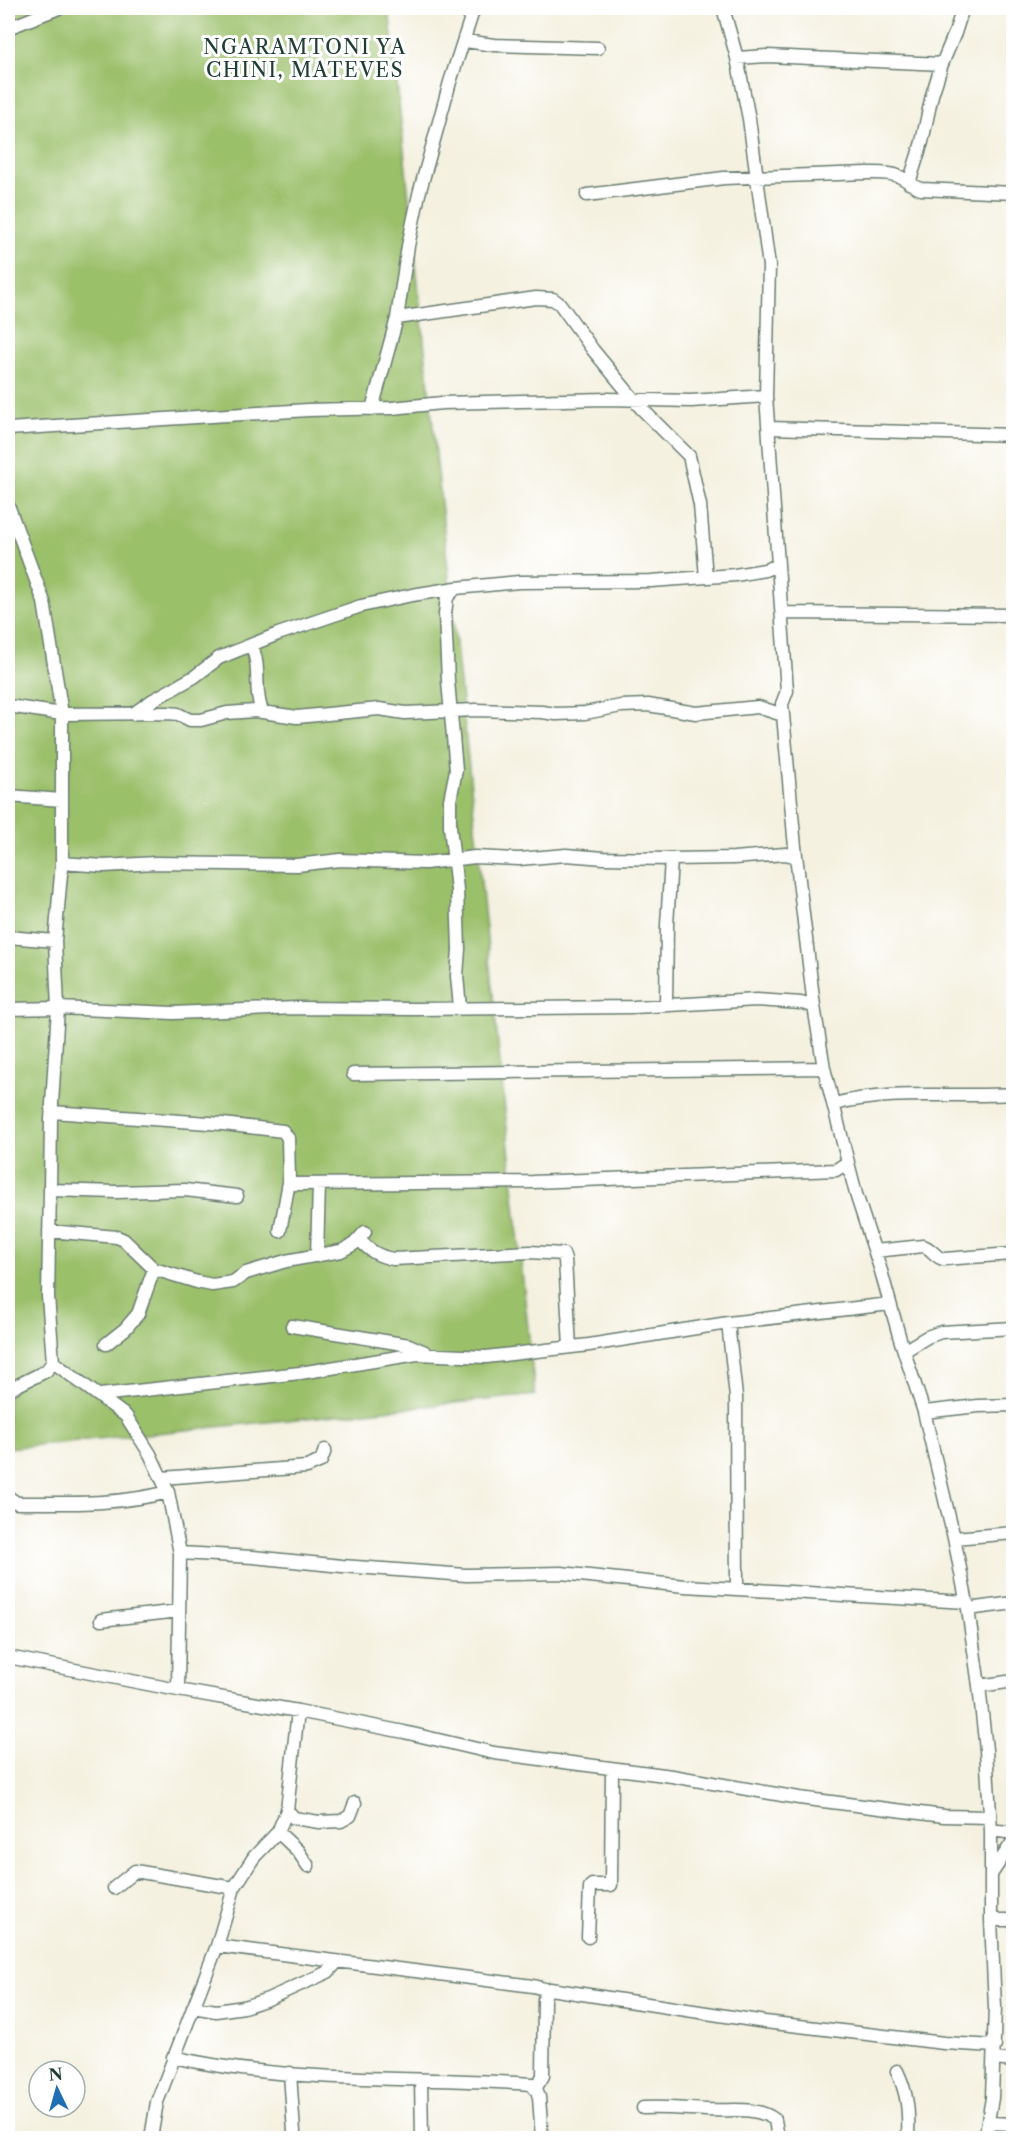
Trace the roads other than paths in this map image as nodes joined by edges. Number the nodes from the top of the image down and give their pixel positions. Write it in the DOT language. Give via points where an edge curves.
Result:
graph roads {
  1 [pos="59,8"];
  2 [pos="474,8"];
  3 [pos="723,8"];
  4 [pos="963,8"];
  5 [pos="8,28"];
  6 [pos="465,41"];
  7 [pos="598,48"];
  8 [pos="737,58"];
  9 [pos="942,64"];
  10 [pos="757,176"];
  11 [pos="909,183"];
  12 [pos="1014,193"];
  13 [pos="587,195"];
  14 [pos="397,318"];
  15 [pos="766,396"];
  16 [pos="634,400"];
  17 [pos="372,409"];
  18 [pos="769,428"];
  19 [pos="8,429"];
  20 [pos="1014,435"];
  21 [pos="8,505"];
  22 [pos="778,565"];
  23 [pos="706,577"];
  24 [pos="456,588"];
  25 [pos="782,613"];
  26 [pos="1014,615"];
  27 [pos="251,645"];
  28 [pos="8,706"];
  29 [pos="262,711"];
  30 [pos="451,712"];
  31 [pos="62,714"];
  32 [pos="133,714"];
  33 [pos="783,715"];
  34 [pos="8,796"];
  35 [pos="62,800"];
  36 [pos="796,856"];
  37 [pos="671,859"];
  38 [pos="454,860"];
  39 [pos="62,863"];
  40 [pos="8,937"];
  41 [pos="55,940"];
  42 [pos="666,1004"];
  43 [pos="814,1006"];
  44 [pos="58,1008"];
  45 [pos="460,1008"];
  46 [pos="8,1009"];
  47 [pos="824,1068"];
  48 [pos="353,1074"];
  49 [pos="1014,1094"];
  50 [pos="834,1104"];
  51 [pos="52,1112"];
  52 [pos="848,1162"];
  53 [pos="290,1182"];
  54 [pos="319,1184"];
  55 [pos="50,1190"];
  56 [pos="237,1196"];
  57 [pos="49,1231"];
  58 [pos="280,1231"];
  59 [pos="875,1251"];
  60 [pos="1012,1254"];
  61 [pos="317,1256"];
  62 [pos="154,1269"];
  63 [pos="890,1304"];
  64 [pos="728,1323"];
  65 [pos="292,1326"];
  66 [pos="1014,1328"];
  67 [pos="106,1344"];
  68 [pos="570,1347"];
  69 [pos="904,1351"];
  70 [pos="426,1353"];
  71 [pos="53,1362"];
  72 [pos="8,1390"];
  73 [pos="100,1395"];
  74 [pos="1014,1405"];
  75 [pos="924,1412"];
  76 [pos="325,1450"];
  77 [pos="162,1478"];
  78 [pos="168,1492"];
  79 [pos="8,1497"];
  80 [pos="1014,1533"];
  81 [pos="954,1538"];
  82 [pos="180,1553"];
  83 [pos="737,1587"];
  84 [pos="1014,1603"];
  85 [pos="967,1605"];
  86 [pos="178,1611"];
  87 [pos="101,1620"];
  88 [pos="8,1657"];
  89 [pos="1014,1681"];
  90 [pos="980,1686"];
  91 [pos="178,1690"];
  92 [pos="298,1710"];
  93 [pos="612,1769"];
  94 [pos="356,1803"];
  95 [pos="288,1816"];
  96 [pos="991,1823"];
  97 [pos="278,1832"];
  98 [pos="1014,1833"];
  99 [pos="1014,1840"];
  100 [pos="308,1866"];
  101 [pos="991,1874"];
  102 [pos="114,1888"];
  103 [pos="234,1888"];
  104 [pos="991,1920"];
  105 [pos="1014,1920"];
  106 [pos="588,1937"];
  107 [pos="217,1946"];
  108 [pos="337,1962"];
  109 [pos="548,1990"];
  110 [pos="193,2007"];
  111 [pos="994,2052"];
  112 [pos="173,2057"];
  113 [pos="1014,2061"];
  114 [pos="897,2071"];
  115 [pos="290,2073"];
  116 [pos="421,2080"];
  117 [pos="531,2084"];
  118 [pos="643,2108"];
  119 [pos="989,2123"];
  120 [pos="1014,2124"];
  121 [pos="294,2132"];
  122 [pos="151,2139"];
  123 [pos="422,2139"];
  124 [pos="542,2139"];
  125 [pos="778,2139"];
  126 [pos="908,2139"];
  127 [pos="985,2139"];
  1 -- 5 [label="street"];
  2 -- 6 [label="street"];
  3 -- 8 [label="street"];
  4 -- 9 [label="street"];
  6 -- 7 [label="street"];
  6 -- 14 [label="street" via="419,194"];
  8 -- 9 [label="street"];
  8 -- 10 [label="street"];
  9 -- 11 [label="street"];
  10 -- 11 [label="street" via="891,173"];
  10 -- 13 [label="street"];
  10 -- 15 [label="street" via="769,266"];
  11 -- 12 [label="street" via="921,189"];
  14 -- 16 [label="street" via="536,298 553,299"];
  14 -- 17 [label="street"];
  15 -- 16 [label="street"];
  15 -- 18 [label="street"];
  16 -- 17 [label="street"];
  16 -- 23 [label="street" via="689,456 700,505"];
  17 -- 19 [label="street"];
  18 -- 20 [label="street"];
  18 -- 22 [label="street"];
  21 -- 31 [label="street" via="44,602"];
  22 -- 23 [label="street" via="753,573"];
  22 -- 25 [label="street"];
  23 -- 24 [label="street" via="519,582"];
  24 -- 27 [label="street" via="361,606"];
  24 -- 30 [label="street" via="445,603"];
  25 -- 26 [label="street"];
  25 -- 33 [label="street" via="787,690"];
  27 -- 29 [label="street" via="256,656"];
  27 -- 32 [label="street" via="219,658"];
  28 -- 31 [label="street"];
  29 -- 30 [label="street" via="297,717 379,710"];
  29 -- 32 [label="street" via="227,713 201,720 169,713"];
  30 -- 33 [label="street" via="566,714 648,705 696,713 758,707"];
  30 -- 38 [label="street" via="456,770 450,811"];
  31 -- 32 [label="street"];
  31 -- 35 [label="street"];
  33 -- 36 [label="street"];
  34 -- 35 [label="street"];
  35 -- 39 [label="street"];
  36 -- 37 [label="street"];
  36 -- 43 [label="street"];
  37 -- 38 [label="street" via="574,855"];
  37 -- 42 [label="street"];
  38 -- 39 [label="street" via="340,860 311,865"];
  38 -- 45 [label="street"];
  39 -- 41 [label="street"];
  40 -- 41 [label="street"];
  41 -- 44 [label="street"];
  42 -- 43 [label="street" via="757,1000"];
  42 -- 45 [label="street"];
  43 -- 47 [label="street"];
  44 -- 45 [label="street" via="172,1013"];
  44 -- 46 [label="street"];
  44 -- 51 [label="street"];
  47 -- 48 [label="street"];
  47 -- 50 [label="street"];
  49 -- 50 [label="street" via="877,1096"];
  50 -- 52 [label="street"];
  51 -- 53 [label="street" via="283,1131 288,1138"];
  51 -- 55 [label="street"];
  52 -- 54 [label="street" via="836,1170 725,1176"];
  52 -- 59 [label="street"];
  53 -- 54 [label="street"];
  53 -- 58 [label="street"];
  54 -- 61 [label="street"];
  55 -- 56 [label="street" via="184,1190"];
  55 -- 57 [label="street"];
  57 -- 62 [label="street" via="117,1237"];
  57 -- 71 [label="street"];
  59 -- 60 [label="street" via="923,1246 944,1259"];
  59 -- 63 [label="street"];
  61 -- 62 [label="street" via="286,1261 246,1273 233,1282 213,1285"];
  61 -- 68 [label="street" via="341,1251 362,1235 370,1250 393,1259 563,1254"];
  62 -- 67 [label="street" via="138,1314"];
  63 -- 64 [label="street"];
  63 -- 69 [label="street"];
  64 -- 68 [label="street"];
  64 -- 83 [label="street" via="736,1397"];
  65 -- 70 [label="street" via="410,1345"];
  66 -- 69 [label="street" via="941,1332"];
  68 -- 70 [label="street" via="486,1357"];
  69 -- 75 [label="street"];
  70 -- 73 [label="street" via="300,1373"];
  71 -- 72 [label="street" via="46,1371"];
  71 -- 73 [label="street"];
  73 -- 77 [label="street" via="126,1416"];
  74 -- 75 [label="street"];
  75 -- 81 [label="street"];
  76 -- 77 [label="street" via="321,1461 307,1467"];
  77 -- 78 [label="street"];
  78 -- 79 [label="street" via="124,1502 17,1503"];
  78 -- 82 [label="street"];
  80 -- 81 [label="street"];
  81 -- 85 [label="street"];
  82 -- 83 [label="street" via="466,1575 561,1573"];
  82 -- 86 [label="street"];
  83 -- 85 [label="street"];
  84 -- 85 [label="street"];
  85 -- 90 [label="street"];
  86 -- 87 [label="street"];
  86 -- 91 [label="street"];
  88 -- 91 [label="street"];
  89 -- 90 [label="street"];
  90 -- 96 [label="street"];
  91 -- 92 [label="street"];
  92 -- 93 [label="street" via="494,1754"];
  92 -- 95 [label="street"];
  93 -- 96 [label="street"];
  93 -- 106 [label="street" via="611,1883 590,1887"];
  94 -- 95 [label="street" via="350,1816 341,1821 319,1822"];
  95 -- 97 [label="street"];
  96 -- 98 [label="street"];
  96 -- 101 [label="street"];
  97 -- 100 [label="street"];
  97 -- 103 [label="street" via="254,1857"];
  99 -- 101 [label="street"];
  101 -- 104 [label="street"];
  102 -- 103 [label="street" via="135,1871"];
  103 -- 107 [label="street"];
  104 -- 105 [label="street"];
  104 -- 111 [label="street"];
  107 -- 108 [label="street"];
  107 -- 110 [label="street"];
  108 -- 109 [label="street"];
  108 -- 110 [label="street" via="328,1972 244,2007 216,2011"];
  109 -- 111 [label="street"];
  109 -- 117 [label="street" via="544,2005 543,2076 538,2084"];
  110 -- 112 [label="street"];
  111 -- 113 [label="street"];
  111 -- 119 [label="street"];
  112 -- 115 [label="street" via="236,2069"];
  112 -- 122 [label="street" via="157,2102"];
  114 -- 126 [label="street" via="909,2107"];
  115 -- 116 [label="street"];
  115 -- 121 [label="street"];
  116 -- 117 [label="street"];
  116 -- 123 [label="street"];
  117 -- 124 [label="street" via="539,2097"];
  118 -- 125 [label="street" via="764,2113 776,2120"];
  119 -- 120 [label="street"];
  119 -- 127 [label="street"];
}
